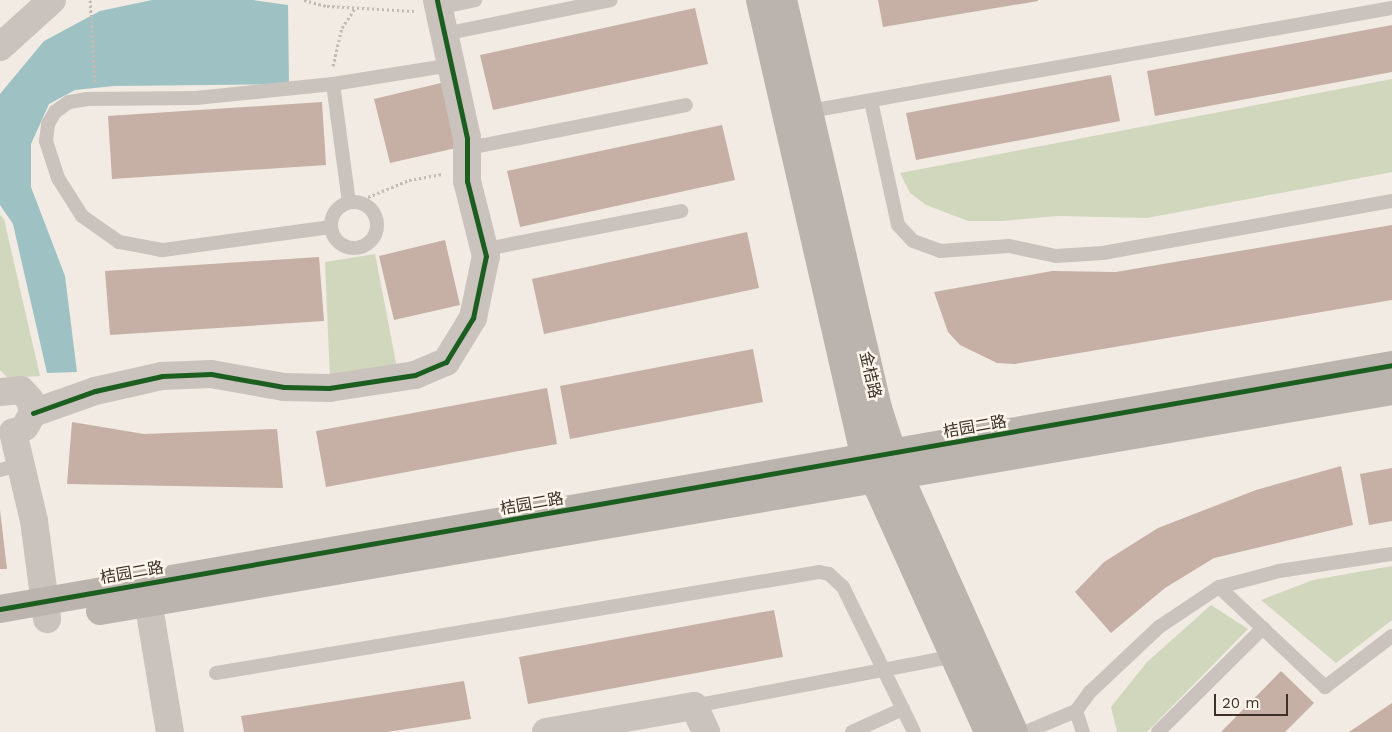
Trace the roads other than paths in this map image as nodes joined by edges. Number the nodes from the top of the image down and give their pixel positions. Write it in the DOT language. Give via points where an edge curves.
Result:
graph roads {
  1 [pos="52,0"];
  2 [pos="475,0"];
  3 [pos="611,0"];
  4 [pos="760,0"];
  5 [pos="783,0"];
  6 [pos="438,4"];
  7 [pos="1392,8"];
  8 [pos="444,34"];
  9 [pos="2,43"];
  10 [pos="452,65"];
  11 [pos="333,84"];
  12 [pos="871,100"];
  13 [pos="686,105"];
  14 [pos="810,111"];
  15 [pos="468,159"];
  16 [pos="1392,201"];
  17 [pos="355,202"];
  18 [pos="681,210"];
  19 [pos="331,227"];
  20 [pos="486,249"];
  21 [pos="1392,365"];
  22 [pos="0,391"];
  23 [pos="1392,391"];
  24 [pos="33,413"];
  25 [pos="6,431"];
  26 [pos="896,465"];
  27 [pos="10,468"];
  28 [pos="868,470"];
  29 [pos="1392,554"];
  30 [pos="1219,587"];
  31 [pos="147,593"];
  32 [pos="0,609"];
  33 [pos="46,610"];
  34 [pos="0,627"];
  35 [pos="1262,628"];
  36 [pos="1392,636"];
  37 [pos="952,657"];
  38 [pos="885,670"];
  39 [pos="216,673"];
  40 [pos="694,706"];
  41 [pos="903,709"];
  42 [pos="1076,711"];
  43 [pos="170,732"];
  44 [pos="546,732"];
  45 [pos="705,732"];
  46 [pos="852,732"];
  47 [pos="914,732"];
  48 [pos="988,732"];
  49 [pos="1014,732"];
  50 [pos="1026,732"];
  51 [pos="1083,732"];
  52 [pos="1158,732"];
  1 -- 9 [label="street"];
  2 -- 6 [label="lane"];
  3 -- 8 [label="lane"];
  4 -- 28 [label="street"];
  5 -- 14 [label="street, 金桔路"];
  6 -- 8 [label="street"];
  7 -- 12 [label="lane"];
  8 -- 10 [label="street"];
  10 -- 11 [label="lane"];
  10 -- 15 [label="street"];
  11 -- 17 [label="lane"];
  11 -- 19 [label="lane" via="196,98 96,98 68,102 55,112 46,141 58,178 82,216 102,234 140,250 162,250"];
  12 -- 14 [label="lane"];
  12 -- 16 [label="lane" via="898,225 914,241 940,251 1009,246 1056,256 1103,253"];
  13 -- 15 [label="lane"];
  14 -- 26 [label="street, 金桔路" via="878,408"];
  15 -- 20 [label="street"];
  17 -- 19 [label="lane" via="334,212"];
  17 -- 19 [label="lane" via="377,218 377,232 367,244 344,246"];
  18 -- 20 [label="lane"];
  20 -- 24 [label="street" via="484,283 473,318 454,352 432,370 329,388 284,387 211,374 162,376 95,391"];
  21 -- 26 [label="street, 桔园二路"];
  22 -- 24 [label="street" via="21,390 30,400"];
  23 -- 26 [label="street, 桔园二路"];
  24 -- 25 [label="street" via="26,426"];
  25 -- 27 [label="street"];
  26 -- 28 [label="street, 桔园二路"];
  26 -- 49 [label="street, 金桔路"];
  27 -- 33 [label="street"];
  28 -- 31 [label="street, 桔园二路"];
  28 -- 37 [label="street"];
  29 -- 30 [label="lane" via="1289,569"];
  30 -- 35 [label="lane"];
  30 -- 42 [label="lane" via="1159,627 1090,692"];
  31 -- 33 [label="street, 桔园二路"];
  31 -- 43 [label="street"];
  32 -- 33 [label="street, 桔园二路"];
  33 -- 34 [label="street, 桔园二路"];
  35 -- 36 [label="lane" via="1325,687"];
  35 -- 52 [label="lane"];
  37 -- 38 [label="lane"];
  37 -- 48 [label="street"];
  38 -- 39 [label="lane" via="838,579 819,572"];
  38 -- 40 [label="lane"];
  38 -- 41 [label="lane"];
  40 -- 44 [label="street"];
  40 -- 45 [label="street"];
  41 -- 46 [label="lane"];
  41 -- 47 [label="lane"];
  42 -- 50 [label="lane"];
  42 -- 51 [label="lane"];
}
